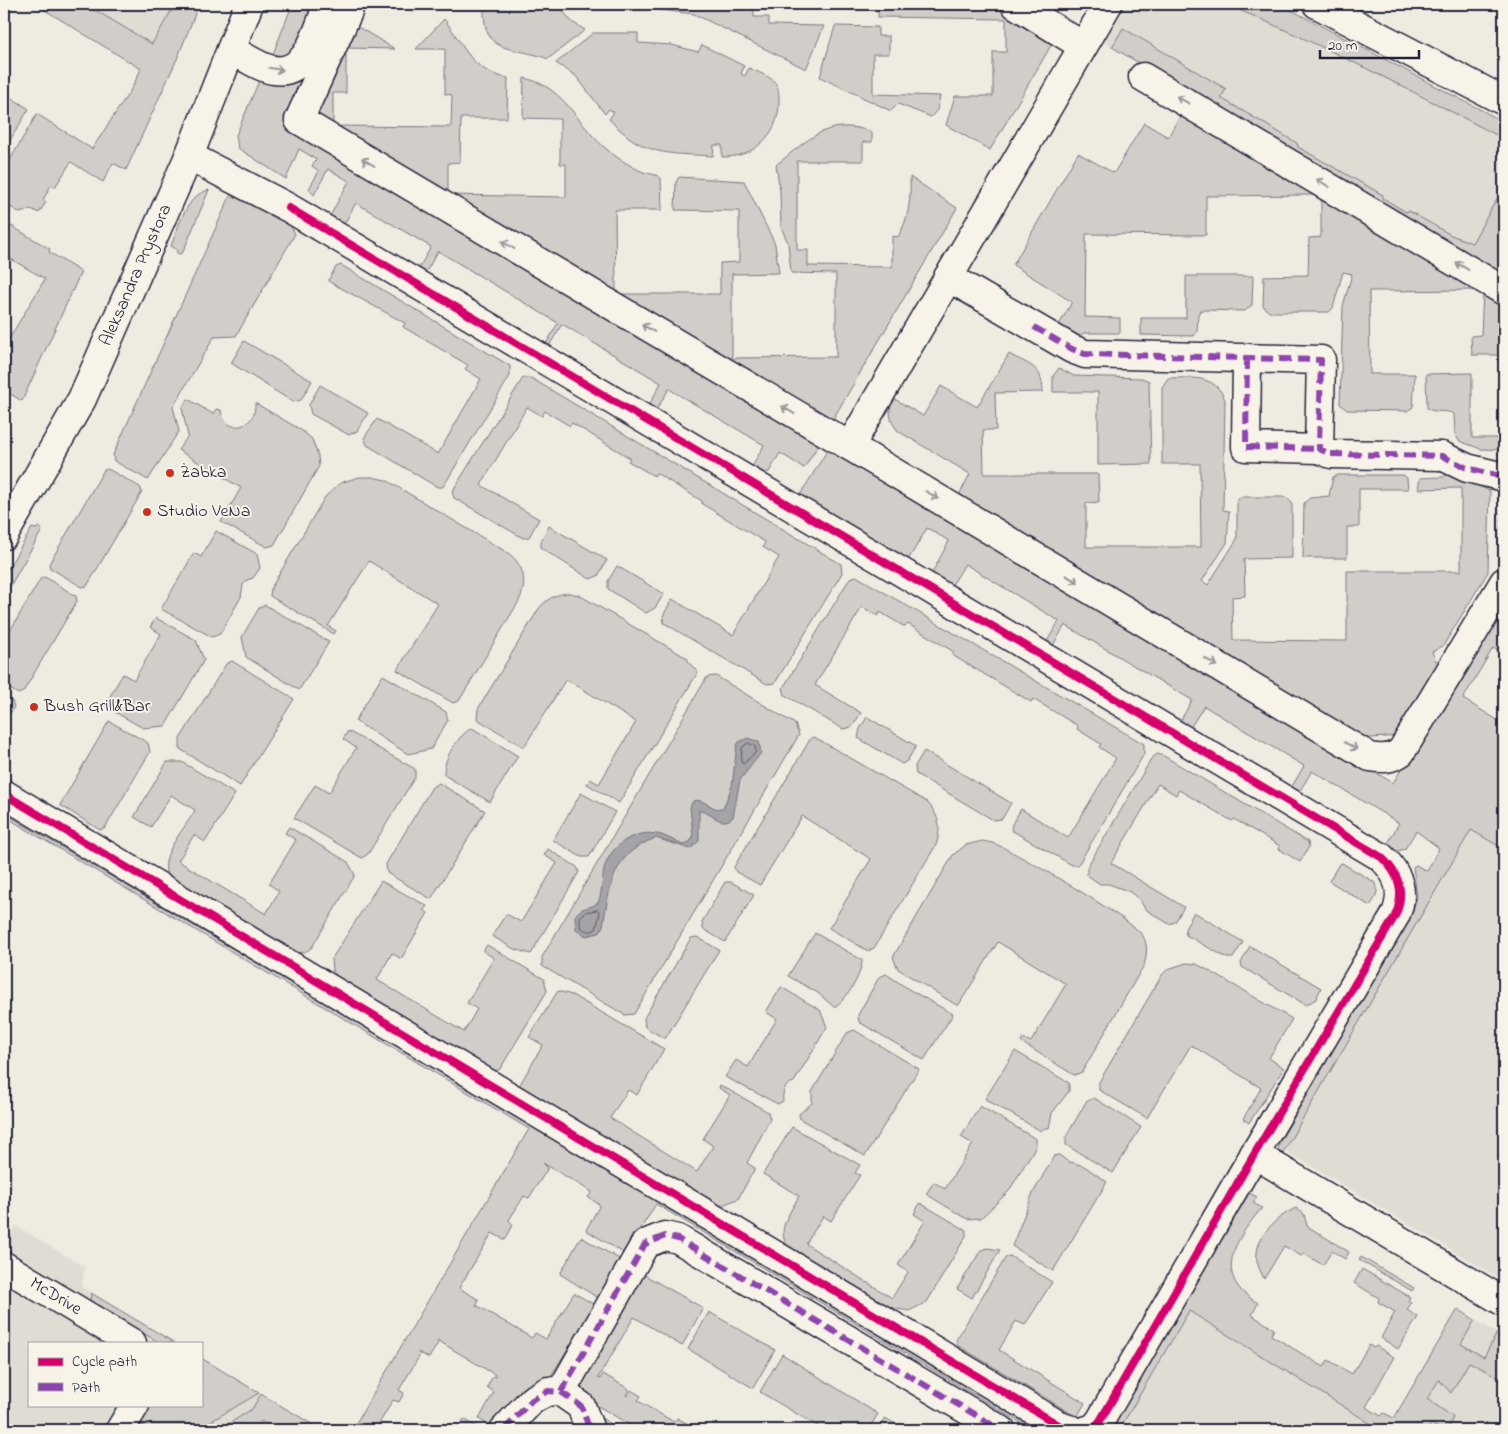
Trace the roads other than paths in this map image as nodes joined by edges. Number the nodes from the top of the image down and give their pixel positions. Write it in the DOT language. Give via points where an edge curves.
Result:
graph roads {
  1 [pos="249,4"];
  2 [pos="328,4"];
  3 [pos="350,4"];
  4 [pos="1015,4"];
  5 [pos="1108,4"];
  6 [pos="1317,4"];
  7 [pos="1083,46"];
  8 [pos="231,50"];
  9 [pos="1143,77"];
  10 [pos="1504,101"];
  11 [pos="189,156"];
  12 [pos="948,277"];
  13 [pos="1504,291"];
  14 [pos="1247,358"];
  15 [pos="840,441"];
  16 [pos="1320,449"];
  17 [pos="1504,477"];
  18 [pos="4,535"];
  19 [pos="1504,582"];
  20 [pos="4,794"];
  21 [pos="1254,1154"];
  22 [pos="4,1266"];
  23 [pos="1504,1302"];
  24 [pos="130,1342"];
  25 [pos="561,1392"];
  26 [pos="134,1406"];
  27 [pos="120,1430"];
  28 [pos="504,1430"];
  29 [pos="590,1430"];
  30 [pos="1001,1430"];
  31 [pos="1072,1430"];
  32 [pos="1087,1430"];
  1 -- 8 [label="street, Aleksandra Prystora"];
  8 -- 2 [label="street, one-way" via="272,70 296,67 308,52"];
  15 -- 3 [label="street, one-way" via="299,120"];
  4 -- 7 [label="street"];
  5 -- 7 [label="street"];
  6 -- 10 [label="street"];
  7 -- 12 [label="street"];
  8 -- 11 [label="street, Aleksandra Prystora"];
  13 -- 9 [label="street, one-way"];
  11 -- 18 [label="street, Aleksandra Prystora" via="82,399"];
  11 -- 21 [label="street" via="289,208 1390,865 1400,887 1401,900 1395,916"];
  12 -- 14 [label="street" via="1085,354"];
  12 -- 15 [label="street"];
  14 -- 16 [label="street" via="1246,447"];
  14 -- 16 [label="street" via="1321,360"];
  15 -- 19 [label="street, one-way" via="1370,757 1382,759 1401,752"];
  16 -- 17 [label="street" via="1330,454 1442,456 1467,468"];
  20 -- 31 [label="street"];
  21 -- 23 [label="street"];
  21 -- 32 [label="street" via="1100,1421 1093,1429"];
  22 -- 24 [label="street, McDrive"];
  25 -- 28 [label="street" via="548,1390 532,1400"];
  25 -- 29 [label="street" via="581,1406"];
  25 -- 30 [label="street" via="645,1244 665,1236 678,1238"];
  26 -- 27 [label="street"];
}
